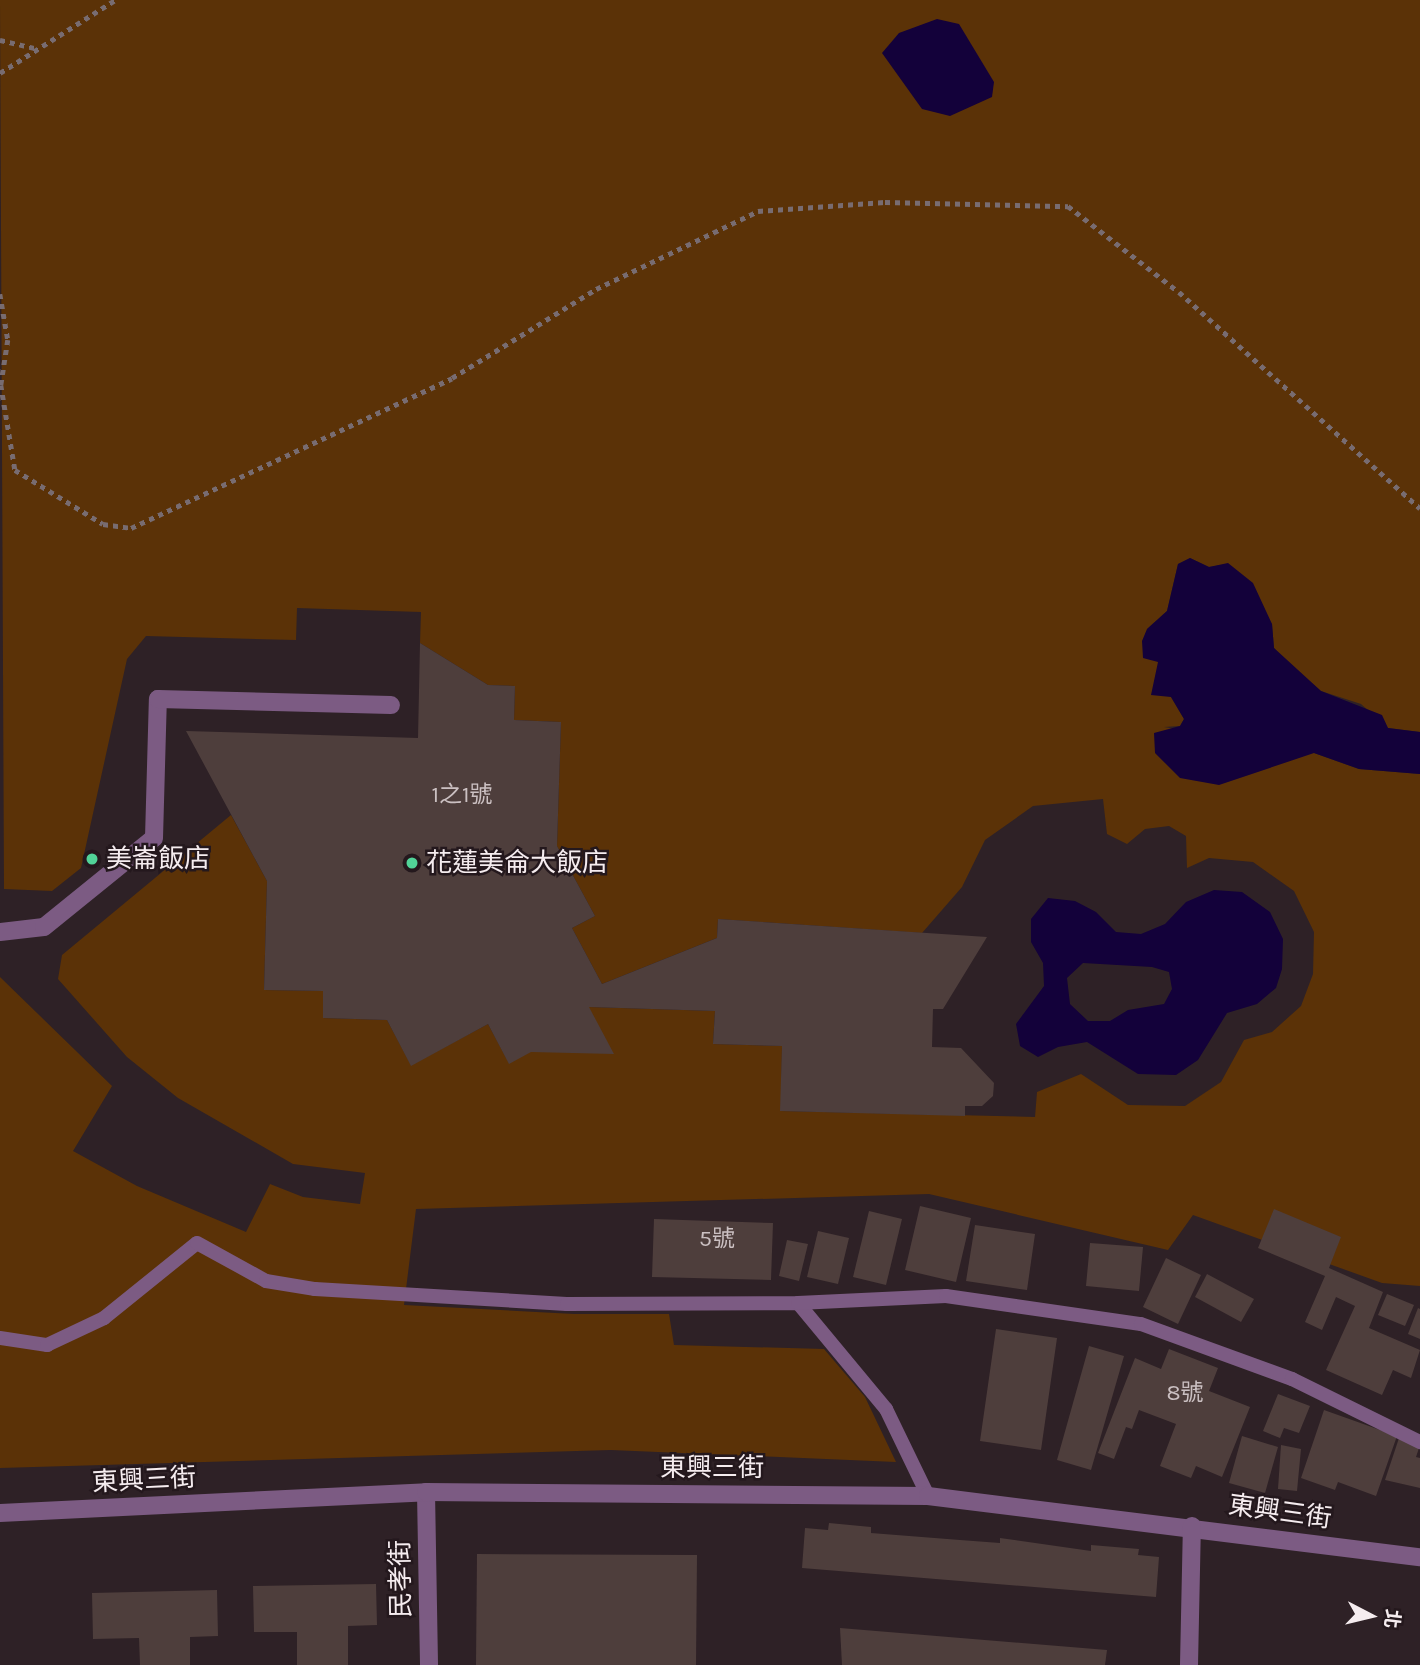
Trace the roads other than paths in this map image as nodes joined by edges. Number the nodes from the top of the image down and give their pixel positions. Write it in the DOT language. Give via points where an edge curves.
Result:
graph roads {
  1 [pos="391,705"];
  2 [pos="0,932"];
  3 [pos="798,1303"];
  4 [pos="0,1338"];
  5 [pos="1420,1442"];
  6 [pos="426,1492"];
  7 [pos="928,1496"];
  8 [pos="0,1513"];
  9 [pos="1192,1526"];
  10 [pos="1420,1557"];
  11 [pos="429,1665"];
  12 [pos="1189,1665"];
  1 -- 2 [label="street" via="158,699 154,838 44,927"];
  3 -- 4 [label="lane" via="567,1304 315,1289 266,1281 197,1243 104,1318 59,1340 47,1345"];
  3 -- 5 [label="lane" via="946,1296 1141,1324 1292,1379"];
  3 -- 7 [label="lane" via="886,1409"];
  6 -- 7 [label="street, 東興三街"];
  6 -- 8 [label="street, 東興三街"];
  6 -- 11 [label="street, 民孝街"];
  7 -- 9 [label="street, 東興三街"];
  9 -- 10 [label="street, 東興三街"];
  9 -- 12 [label="street"];
}
